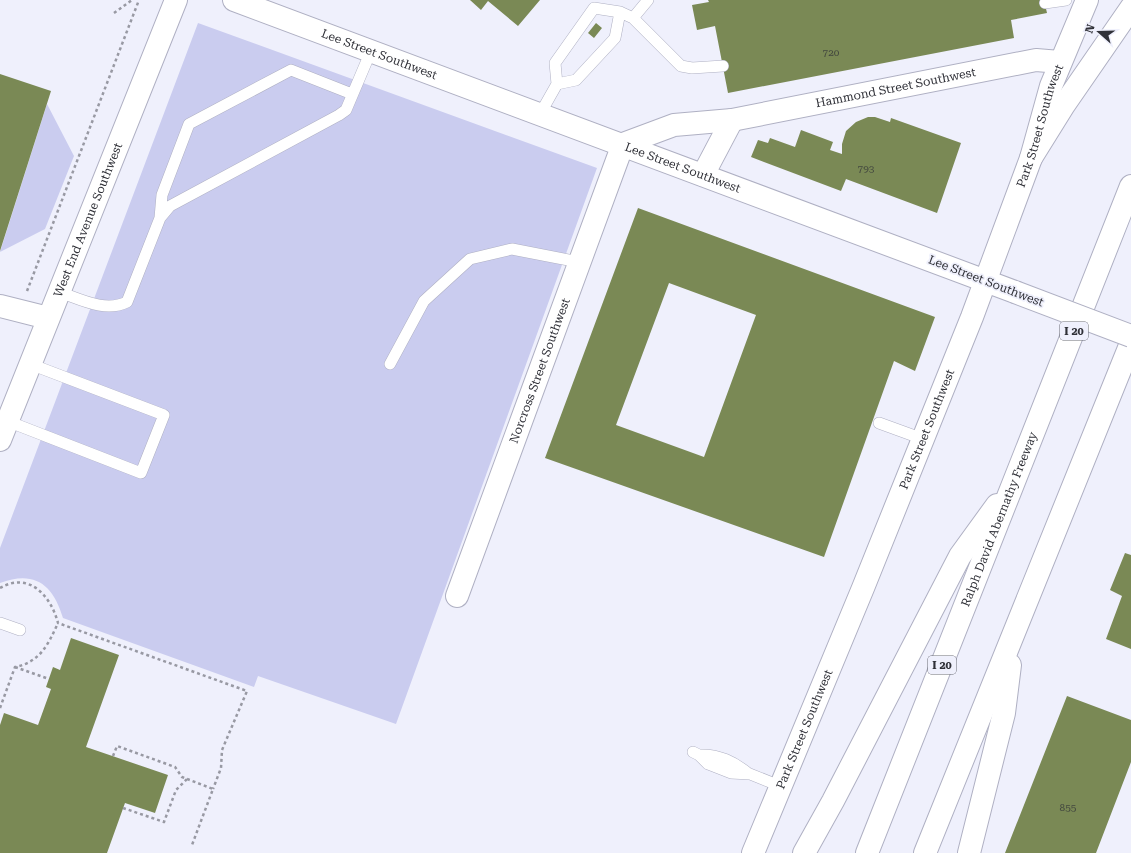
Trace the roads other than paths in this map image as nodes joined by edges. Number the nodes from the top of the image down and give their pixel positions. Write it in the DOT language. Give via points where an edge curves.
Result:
graph roads {
  1 [pos="176,0"];
  2 [pos="234,0"];
  3 [pos="648,0"];
  4 [pos="1066,0"];
  5 [pos="1087,0"];
  6 [pos="1045,3"];
  7 [pos="1131,8"];
  8 [pos="620,12"];
  9 [pos="633,18"];
  10 [pos="371,51"];
  11 [pos="1060,62"];
  12 [pos="723,66"];
  13 [pos="557,84"];
  14 [pos="352,94"];
  15 [pos="540,114"];
  16 [pos="732,120"];
  17 [pos="623,144"];
  18 [pos="1031,158"];
  19 [pos="702,175"];
  20 [pos="1131,186"];
  21 [pos="160,218"];
  22 [pos="579,262"];
  23 [pos="985,280"];
  24 [pos="58,292"];
  25 [pos="0,306"];
  26 [pos="48,318"];
  27 [pos="1131,336"];
  28 [pos="1131,343"];
  29 [pos="30,364"];
  30 [pos="390,364"];
  31 [pos="880,423"];
  32 [pos="4,431"];
  33 [pos="923,439"];
  34 [pos="1017,476"];
  35 [pos="457,596"];
  36 [pos="0,623"];
  37 [pos="20,630"];
  38 [pos="1013,637"];
  39 [pos="696,753"];
  40 [pos="780,786"];
  41 [pos="752,853"];
  42 [pos="804,853"];
  43 [pos="867,853"];
  44 [pos="925,853"];
  45 [pos="969,853"];
  1 -- 24 [label="main road, West End Avenue Southwest"];
  2 -- 10 [label="main road, Lee Street Southwest"];
  3 -- 9 [label="lane"];
  4 -- 6 [label="lane"];
  5 -- 11 [label="main road, Park Street Southwest"];
  7 -- 18 [label="main road"];
  8 -- 9 [label="lane"];
  8 -- 13 [label="lane" via="615,38 576,80"];
  8 -- 13 [label="lane" via="594,8 555,63"];
  9 -- 12 [label="lane" via="681,66"];
  10 -- 14 [label="lane"];
  10 -- 15 [label="main road, Lee Street Southwest"];
  11 -- 16 [label="main road, Hammond Street Southwest" via="1036,60"];
  11 -- 18 [label="main road, Park Street Southwest"];
  13 -- 15 [label="lane"];
  14 -- 21 [label="lane" via="346,110 339,115 170,206"];
  14 -- 21 [label="lane" via="291,70 189,124 162,195"];
  15 -- 17 [label="main road, Lee Street Southwest"];
  16 -- 17 [label="main road, Hammond Street Southwest" via="674,125"];
  16 -- 19 [label="main road"];
  17 -- 19 [label="main road, Lee Street Southwest"];
  17 -- 22 [label="main road, Norcross Street Southwest"];
  18 -- 23 [label="main road, Park Street Southwest"];
  19 -- 23 [label="main road, Lee Street Southwest"];
  20 -- 34 [label="main road, Ralph David Abernathy Freeway / I 20"];
  21 -- 24 [label="lane" via="127,302 117,307 102,306"];
  22 -- 30 [label="lane" via="512,249 470,259 424,302"];
  22 -- 35 [label="main road, Norcross Street Southwest"];
  23 -- 27 [label="main road, Lee Street Southwest, bridge"];
  23 -- 33 [label="main road, Park Street Southwest"];
  24 -- 26 [label="main road, West End Avenue Southwest"];
  25 -- 26 [label="main road"];
  26 -- 29 [label="main road, West End Avenue Southwest"];
  28 -- 38 [label="main road"];
  29 -- 32 [label="main road, West End Avenue Southwest"];
  29 -- 32 [label="lane" via="164,415 141,474"];
  31 -- 33 [label="lane"];
  33 -- 40 [label="main road, Park Street Southwest"];
  34 -- 42 [label="main road" via="960,556"];
  34 -- 43 [label="main road, Ralph David Abernathy Freeway / I 20"];
  36 -- 37 [label="lane"];
  38 -- 44 [label="main road"];
  38 -- 45 [label="main road" via="1004,714"];
  39 -- 40 [label="lane" via="708,764 731,773 750,774"];
  40 -- 41 [label="main road, Park Street Southwest"];
}
